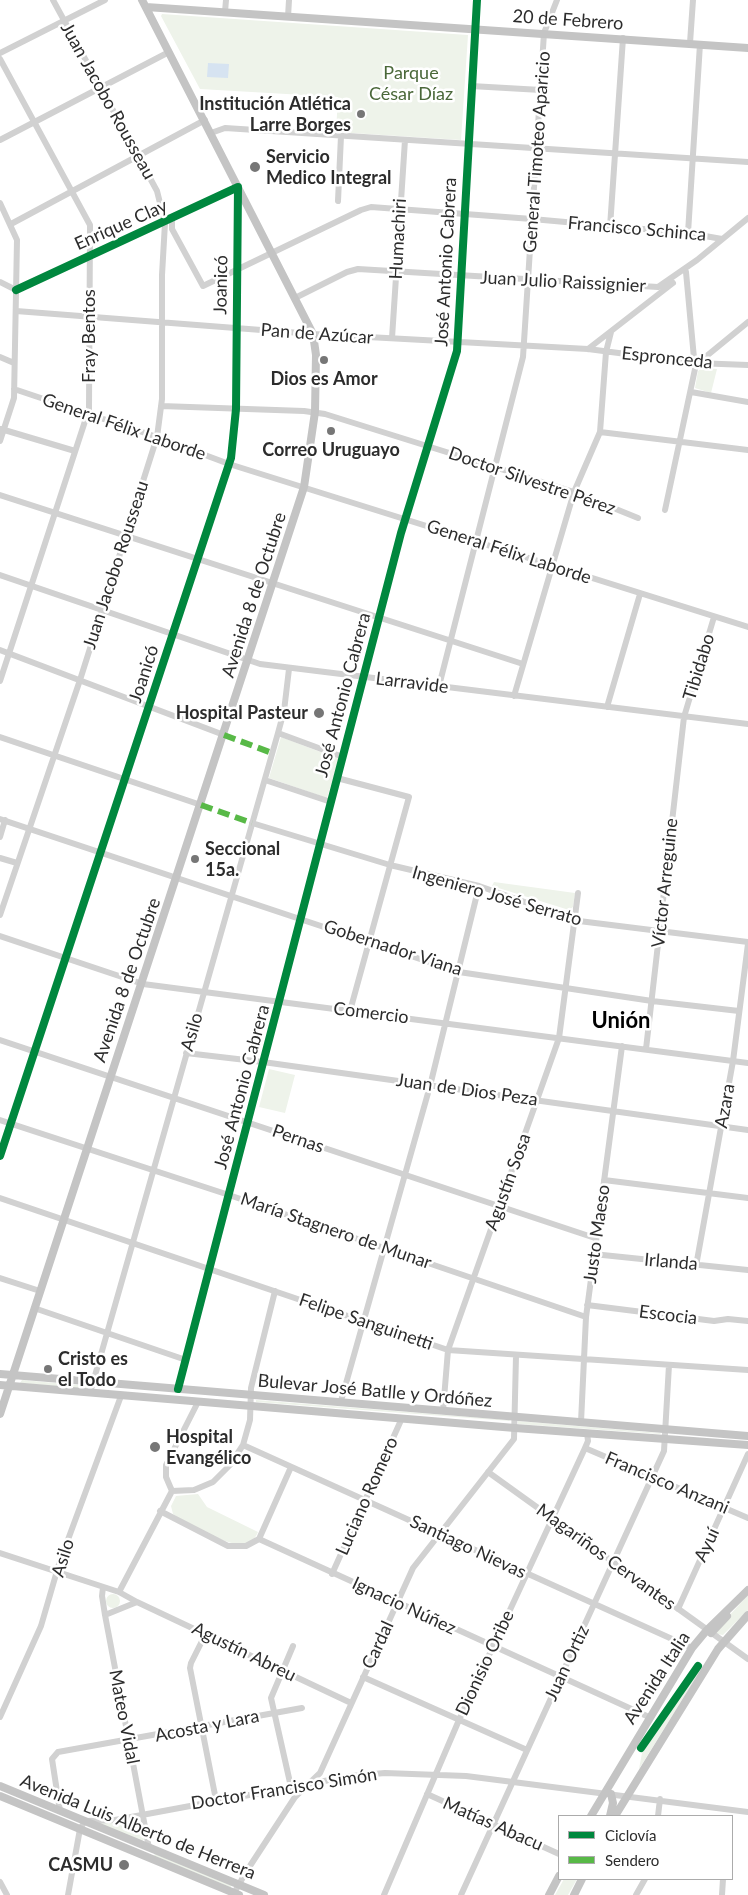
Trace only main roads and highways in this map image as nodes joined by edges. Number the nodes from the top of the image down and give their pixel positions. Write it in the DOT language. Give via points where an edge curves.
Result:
graph roads {
  1 [pos="144,3"];
  2 [pos="748,48"];
  3 [pos="0,1374"];
  4 [pos="12,1375"];
  5 [pos="0,1385"];
  6 [pos="9,1386"];
  7 [pos="178,1389"];
  8 [pos="124,1396"];
  9 [pos="0,1414"];
  10 [pos="748,1436"];
  11 [pos="748,1444"];
  12 [pos="748,1590"];
  13 [pos="748,1615"];
  14 [pos="0,1786"];
  15 [pos="608,1793"];
  16 [pos="0,1796"];
  17 [pos="592,1815"];
  18 [pos="610,1815"];
  19 [pos="617,1815"];
  20 [pos="558,1878"];
  21 [pos="582,1880"];
  22 [pos="235,1894"];
  23 [pos="576,1894"];
  24 [pos="264,1895"];
  25 [pos="549,1895"];
  1 -- 2 [label="main road, 20 de Febrero" via="288,17"];
  1 -- 4 [label="main road, Avenida 8 de Octubre" via="313,334 315,412 304,487"];
  3 -- 4 [label="main road, Bulevar José Batlle y Ordóñez"];
  4 -- 6 [label="main road, Avenida 8 de Octubre"];
  4 -- 7 [label="main road, Bulevar José Batlle y Ordóñez"];
  5 -- 6 [label="main road, Bulevar José Batlle y Ordóñez"];
  6 -- 8 [label="main road, Bulevar José Batlle y Ordóñez"];
  6 -- 9 [label="main road, Avenida 8 de Octubre"];
  7 -- 8 [label="main road" via="175,1394"];
  7 -- 10 [label="main road, Bulevar José Batlle y Ordóñez"];
  8 -- 11 [label="main road, Bulevar José Batlle y Ordóñez"];
  12 -- 15 [label="main road, Avenida Italia" via="692,1648 648,1717"];
  13 -- 19 [label="main road, Avenida Italia" via="724,1642"];
  14 -- 24 [label="main road, Avenida Luis Alberto de Herrera"];
  15 -- 17 [label="main road, Avenida Italia"];
  15 -- 18 [label="main road" via="613,1802"];
  16 -- 22 [label="main road, Avenida Luis Alberto de Herrera"];
  20 -- 25 [label="main road"];
  21 -- 23 [label="main road"];
}
